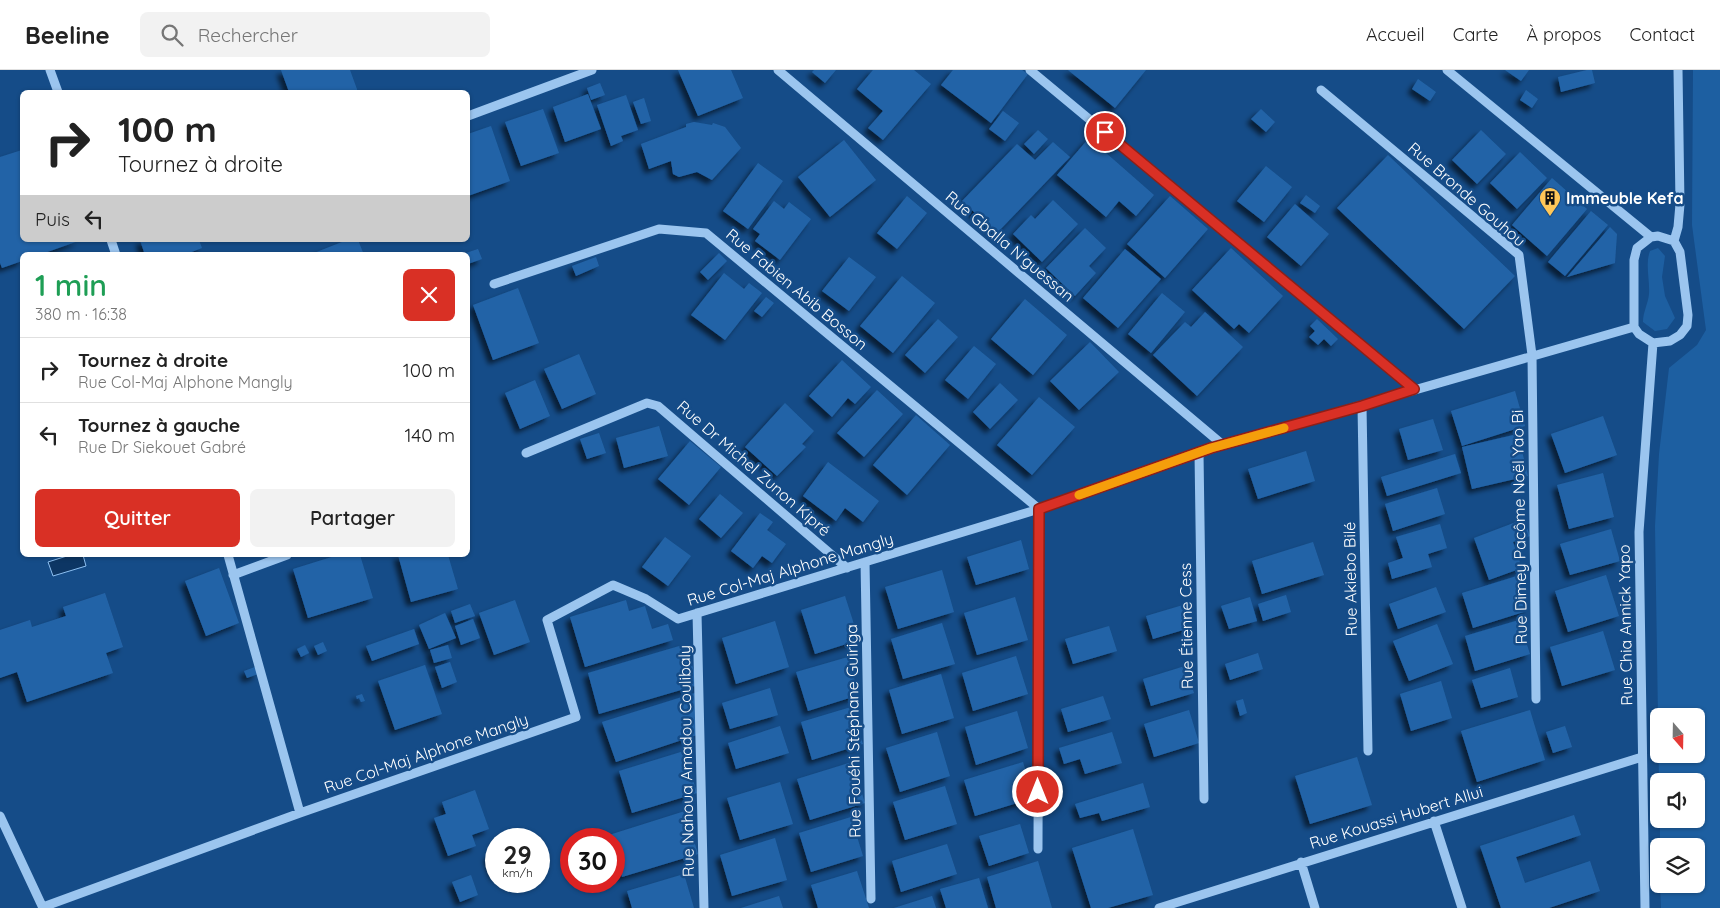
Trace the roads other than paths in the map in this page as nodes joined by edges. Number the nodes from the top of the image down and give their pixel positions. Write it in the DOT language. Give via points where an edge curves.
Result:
graph roads {
  1 [pos="50,70"];
  2 [pos="592,70"];
  3 [pos="778,70"];
  4 [pos="1030,70"];
  5 [pos="1447,70"];
  6 [pos="1678,70"];
  7 [pos="57,90"];
  8 [pos="1321,90"];
  9 [pos="470,115"];
  10 [pos="1651,237"];
  11 [pos="1674,241"];
  12 [pos="494,284"];
  13 [pos="1634,326"];
  14 [pos="1653,343"];
  15 [pos="1532,355"];
  16 [pos="1414,389"];
  17 [pos="1362,406"];
  18 [pos="1223,445"];
  19 [pos="1198,452"];
  20 [pos="526,453"];
  21 [pos="1039,509"];
  22 [pos="229,557"];
  23 [pos="282,557"];
  24 [pos="865,562"];
  25 [pos="847,568"];
  26 [pos="234,575"];
  27 [pos="697,614"];
  28 [pos="1536,699"];
  29 [pos="1368,751"];
  30 [pos="1642,756"];
  31 [pos="1204,799"];
  32 [pos="300,813"];
  33 [pos="0,816"];
  34 [pos="1434,821"];
  35 [pos="1038,849"];
  36 [pos="1301,862"];
  37 [pos="871,900"];
  38 [pos="43,907"];
  39 [pos="704,908"];
  40 [pos="1162,908"];
  41 [pos="1315,908"];
  42 [pos="1462,908"];
  43 [pos="1645,908"];
  1 -- 7 [label="street"];
  2 -- 9 [label="street"];
  3 -- 18 [label="street, Rue Gballa N'guessan"];
  4 -- 16 [label="street"];
  5 -- 10 [label="street"];
  6 -- 11 [label="street" via="1680,204"];
  8 -- 15 [label="street, Rue Bronde Gouhou" via="1519,255"];
  10 -- 11 [label="street"];
  10 -- 13 [label="street" via="1637,248 1634,260"];
  11 -- 14 [label="street" via="1680,252 1687,326 1670,341"];
  12 -- 21 [label="street, Rue Fabien Abib Bosson" via="659,229 706,233"];
  13 -- 14 [label="street" via="1639,334"];
  13 -- 15 [label="street, Rue Col-Maj Alphone Mangly"];
  14 -- 30 [label="street, Rue Chia Annick Yapo" via="1639,532"];
  15 -- 16 [label="street, Rue Col-Maj Alphone Mangly"];
  15 -- 28 [label="street, Rue Dimey Pacôme Noël Yao Bi"];
  16 -- 17 [label="street, Rue Col-Maj Alphone Mangly"];
  17 -- 18 [label="street, Rue Col-Maj Alphone Mangly"];
  17 -- 29 [label="street, Rue Akiebo Bilé"];
  18 -- 19 [label="street, Rue Col-Maj Alphone Mangly"];
  19 -- 21 [label="street, Rue Col-Maj Alphone Mangly"];
  19 -- 31 [label="street, Rue Étienne Cess"];
  20 -- 25 [label="street, Rue Dr Michel Zunon Kipré" via="647,403 658,406"];
  21 -- 24 [label="street, Rue Col-Maj Alphone Mangly"];
  21 -- 35 [label="street"];
  22 -- 26 [label="street"];
  23 -- 26 [label="street"];
  24 -- 25 [label="street, Rue Col-Maj Alphone Mangly"];
  24 -- 37 [label="street, Rue Fouéhi Stéphane Guiriga"];
  25 -- 27 [label="street, Rue Col-Maj Alphone Mangly"];
  26 -- 32 [label="street"];
  27 -- 32 [label="street, Rue Col-Maj Alphone Mangly" via="678,619 646,599 613,585 547,620 576,717"];
  27 -- 39 [label="street, Rue Nahoua Amadou Coulibaly"];
  30 -- 34 [label="street, Rue Kouassi Hubert Allui"];
  30 -- 43 [label="street, Rue Chia Annick Yapo"];
  32 -- 38 [label="street, Rue Col-Maj Alphone Mangly"];
  33 -- 38 [label="street"];
  34 -- 36 [label="street, Rue Kouassi Hubert Allui"];
  34 -- 42 [label="street"];
  36 -- 40 [label="street, Rue Kouassi Hubert Allui"];
  36 -- 41 [label="street"];
}
